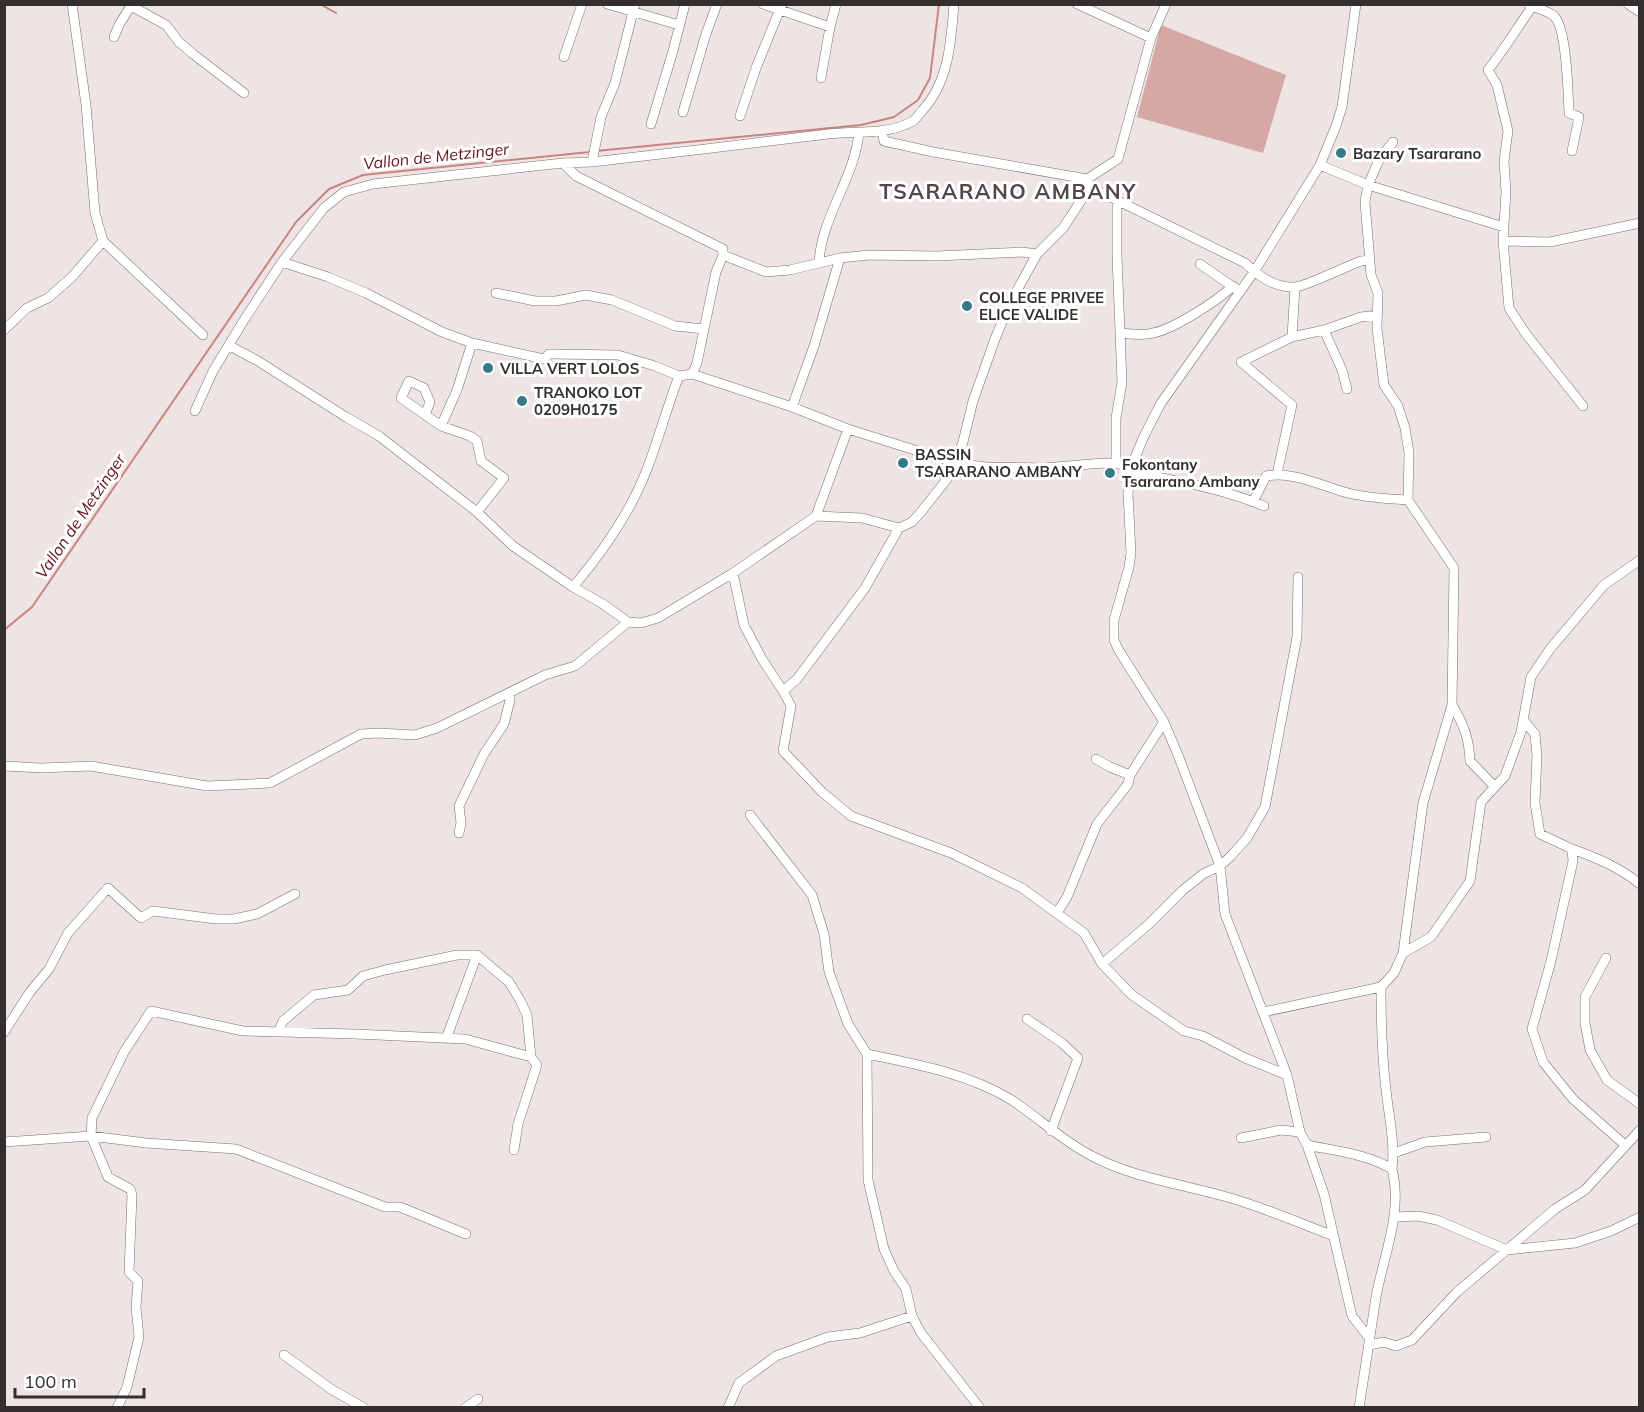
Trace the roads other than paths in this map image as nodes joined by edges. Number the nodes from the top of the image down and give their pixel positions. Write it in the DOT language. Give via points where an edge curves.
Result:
graph roads {
  1 [pos="72,4"];
  2 [pos="582,4"];
  3 [pos="607,4"];
  4 [pos="684,4"];
  5 [pos="717,4"];
  6 [pos="764,4"];
  7 [pos="836,4"];
  8 [pos="954,4"];
  9 [pos="1077,4"];
  10 [pos="1166,4"];
  11 [pos="1356,4"];
  12 [pos="1628,4"];
  13 [pos="131,5"];
  14 [pos="1530,6"];
  15 [pos="781,7"];
  16 [pos="634,8"];
  17 [pos="1553,9"];
  18 [pos="1640,12"];
  19 [pos="679,25"];
  20 [pos="830,27"];
  21 [pos="114,37"];
  22 [pos="1151,38"];
  23 [pos="564,57"];
  24 [pos="821,78"];
  25 [pos="244,93"];
  26 [pos="683,112"];
  27 [pos="740,116"];
  28 [pos="651,124"];
  29 [pos="882,130"];
  30 [pos="859,132"];
  31 [pos="1394,142"];
  32 [pos="1572,152"];
  33 [pos="592,162"];
  34 [pos="563,164"];
  35 [pos="1320,165"];
  36 [pos="1089,183"];
  37 [pos="1368,185"];
  38 [pos="1118,201"];
  39 [pos="1640,223"];
  40 [pos="1504,228"];
  41 [pos="103,241"];
  42 [pos="1503,241"];
  43 [pos="1037,254"];
  44 [pos="723,255"];
  45 [pos="840,258"];
  46 [pos="1370,260"];
  47 [pos="282,262"];
  48 [pos="819,263"];
  49 [pos="1200,264"];
  50 [pos="1254,272"];
  51 [pos="1296,287"];
  52 [pos="1237,289"];
  53 [pos="495,293"];
  54 [pos="1378,315"];
  55 [pos="704,329"];
  56 [pos="4,330"];
  57 [pos="1324,330"];
  58 [pos="1120,333"];
  59 [pos="203,336"];
  60 [pos="1292,338"];
  61 [pos="472,343"];
  62 [pos="230,346"];
  63 [pos="692,374"];
  64 [pos="679,376"];
  65 [pos="1347,389"];
  66 [pos="1583,406"];
  67 [pos="792,407"];
  68 [pos="195,411"];
  69 [pos="425,415"];
  70 [pos="441,426"];
  71 [pos="848,429"];
  72 [pos="956,463"];
  73 [pos="1116,464"];
  74 [pos="1131,468"];
  75 [pos="1277,474"];
  76 [pos="1408,500"];
  77 [pos="1253,502"];
  78 [pos="1264,506"];
  79 [pos="477,512"];
  80 [pos="816,516"];
  81 [pos="899,528"];
  82 [pos="1640,560"];
  83 [pos="733,573"];
  84 [pos="1298,577"];
  85 [pos="573,587"];
  86 [pos="628,622"];
  87 [pos="783,691"];
  88 [pos="510,693"];
  89 [pos="1452,705"];
  90 [pos="1524,721"];
  91 [pos="1164,722"];
  92 [pos="1096,759"];
  93 [pos="4,766"];
  94 [pos="1130,774"];
  95 [pos="1494,786"];
  96 [pos="750,815"];
  97 [pos="459,833"];
  98 [pos="1572,849"];
  99 [pos="1220,866"];
  100 [pos="1640,884"];
  101 [pos="295,894"];
  102 [pos="1056,914"];
  103 [pos="1403,953"];
  104 [pos="477,955"];
  105 [pos="1606,958"];
  106 [pos="1102,964"];
  107 [pos="1381,987"];
  108 [pos="1263,1012"];
  109 [pos="1027,1019"];
  110 [pos="4,1032"];
  111 [pos="278,1032"];
  112 [pos="446,1039"];
  113 [pos="867,1054"];
  114 [pos="531,1058"];
  115 [pos="1287,1075"];
  116 [pos="1640,1104"];
  117 [pos="1640,1130"];
  118 [pos="1051,1131"];
  119 [pos="1300,1132"];
  120 [pos="91,1136"];
  121 [pos="1486,1137"];
  122 [pos="1241,1138"];
  123 [pos="4,1142"];
  124 [pos="1307,1145"];
  125 [pos="1625,1145"];
  126 [pos="514,1150"];
  127 [pos="1394,1153"];
  128 [pos="1392,1169"];
  129 [pos="1640,1216"];
  130 [pos="1395,1217"];
  131 [pos="466,1234"];
  132 [pos="1334,1236"];
  133 [pos="1508,1250"];
  134 [pos="912,1316"];
  135 [pos="1370,1342"];
  136 [pos="285,1355"];
  137 [pos="478,1399"];
  138 [pos="117,1407"];
  139 [pos="364,1407"];
  140 [pos="465,1407"];
  141 [pos="728,1407"];
  142 [pos="980,1407"];
  143 [pos="1359,1407"];
  1 -- 41 [label="street" via="95,213"];
  2 -- 23 [label="street"];
  3 -- 16 [label="street"];
  4 -- 19 [label="street"];
  5 -- 26 [label="street"];
  6 -- 15 [label="street"];
  7 -- 20 [label="street"];
  8 -- 29 [label="street" via="946,67 930,103 914,121"];
  9 -- 22 [label="street"];
  10 -- 22 [label="street"];
  11 -- 35 [label="street" via="1342,107"];
  12 -- 18 [label="street"];
  13 -- 21 [label="street"];
  13 -- 25 [label="street" via="166,26 179,42"];
  14 -- 17 [label="street"];
  14 -- 40 [label="street" via="1488,70 1497,85 1508,131"];
  15 -- 20 [label="street"];
  15 -- 27 [label="street"];
  16 -- 19 [label="street"];
  16 -- 33 [label="street" via="615,83 601,117"];
  17 -- 32 [label="street" via="1559,22 1569,113 1579,117"];
  19 -- 28 [label="street"];
  20 -- 24 [label="street"];
  22 -- 36 [label="street" via="1118,159"];
  29 -- 30 [label="street"];
  29 -- 36 [label="street" via="884,141"];
  30 -- 33 [label="street"];
  30 -- 48 [label="street" via="848,174 819,250"];
  31 -- 37 [label="street" via="1379,160"];
  33 -- 34 [label="street"];
  34 -- 44 [label="street" via="576,176 723,249"];
  34 -- 47 [label="street" via="373,184 344,192 324,208"];
  35 -- 37 [label="street"];
  35 -- 50 [label="street"];
  36 -- 38 [label="street"];
  36 -- 43 [label="street" via="1063,228"];
  37 -- 40 [label="street"];
  37 -- 46 [label="street" via="1365,202"];
  38 -- 50 [label="street" via="1245,263"];
  38 -- 58 [label="street"];
  39 -- 42 [label="street" via="1550,242"];
  40 -- 42 [label="street"];
  41 -- 56 [label="street" via="72,277 48,298 27,308"];
  41 -- 59 [label="street"];
  42 -- 66 [label="street" via="1509,308"];
  43 -- 45 [label="street"];
  43 -- 72 [label="street" via="995,339"];
  44 -- 48 [label="street" via="766,272"];
  44 -- 55 [label="street"];
  45 -- 48 [label="street"];
  45 -- 67 [label="street"];
  46 -- 51 [label="street"];
  46 -- 54 [label="street" via="1378,293"];
  47 -- 61 [label="street" via="366,293"];
  47 -- 62 [label="street"];
  49 -- 52 [label="street"];
  50 -- 51 [label="street" via="1266,280"];
  50 -- 52 [label="street"];
  51 -- 60 [label="street"];
  52 -- 58 [label="street" via="1168,328 1153,333"];
  52 -- 74 [label="street" via="1161,403"];
  53 -- 55 [label="street" via="535,301 586,295 612,300 675,326"];
  54 -- 57 [label="street"];
  54 -- 76 [label="street" via="1384,385 1398,406 1408,445"];
  55 -- 63 [label="street"];
  57 -- 60 [label="street"];
  57 -- 65 [label="street"];
  58 -- 73 [label="street" via="1122,382 1116,418"];
  60 -- 75 [label="street" via="1241,362 1292,405"];
  61 -- 64 [label="street" via="543,359 549,354 618,355"];
  61 -- 70 [label="street"];
  62 -- 68 [label="street" via="213,371"];
  62 -- 79 [label="street" via="379,436"];
  63 -- 64 [label="street"];
  63 -- 67 [label="street"];
  64 -- 85 [label="street" via="635,495 593,563"];
  67 -- 71 [label="street"];
  69 -- 70 [label="street"];
  70 -- 79 [label="street" via="477,441 481,461 504,478"];
  71 -- 72 [label="street"];
  71 -- 80 [label="street"];
  72 -- 73 [label="street" via="1044,468"];
  72 -- 81 [label="street" via="921,512"];
  73 -- 74 [label="street"];
  74 -- 77 [label="street"];
  74 -- 91 [label="street" via="1130,567 1114,620 1114,640"];
  75 -- 76 [label="street" via="1369,497"];
  75 -- 77 [label="street" via="1266,476"];
  76 -- 89 [label="street" via="1454,568"];
  77 -- 78 [label="street"];
  79 -- 85 [label="street" via="513,546"];
  80 -- 81 [label="street" via="862,518"];
  80 -- 83 [label="street"];
  81 -- 87 [label="street" via="865,588 797,679"];
  82 -- 90 [label="street" via="1604,585 1550,649 1531,677"];
  83 -- 86 [label="street" via="658,618"];
  83 -- 87 [label="street" via="744,624"];
  84 -- 99 [label="street" via="1297,637 1265,807 1247,838"];
  85 -- 86 [label="street"];
  86 -- 88 [label="street" via="575,666 545,675"];
  87 -- 102 [label="street" via="790,706 783,751 843,810 980,866 1022,888"];
  88 -- 93 [label="street" via="437,729 415,735 361,734 270,783 207,786 91,766"];
  88 -- 97 [label="street" via="504,724 484,754 459,806"];
  89 -- 95 [label="street" via="1469,741 1470,761"];
  89 -- 103 [label="street" via="1423,803"];
  90 -- 95 [label="street" via="1505,776"];
  90 -- 98 [label="street" via="1535,734 1535,803 1540,834"];
  91 -- 94 [label="street"];
  91 -- 99 [label="street"];
  92 -- 94 [label="street"];
  94 -- 102 [label="street" via="1128,784 1096,824"];
  95 -- 103 [label="street" via="1481,802 1470,881 1431,937"];
  96 -- 113 [label="street" via="812,895 824,934 829,972 848,1024"];
  98 -- 100 [label="street" via="1601,860"];
  98 -- 125 [label="street" via="1551,961 1532,1029 1543,1062 1592,1117"];
  99 -- 106 [label="street" via="1183,890"];
  99 -- 108 [label="street" via="1225,914"];
  101 -- 110 [label="street" via="257,914 234,919 153,911 141,918 108,888 68,933 49,969"];
  102 -- 106 [label="street" via="1084,933"];
  103 -- 107 [label="street" via="1394,973"];
  104 -- 111 [label="street" via="457,955 363,976 348,990 314,995 283,1021"];
  104 -- 112 [label="street"];
  104 -- 114 [label="street" via="509,982 520,1000 527,1015"];
  105 -- 116 [label="street" via="1585,997 1590,1050 1607,1080"];
  106 -- 115 [label="street" via="1132,995 1184,1031"];
  107 -- 108 [label="street"];
  107 -- 127 [label="street" via="1382,1040"];
  108 -- 115 [label="street"];
  109 -- 118 [label="street" via="1078,1058"];
  111 -- 112 [label="street"];
  111 -- 120 [label="street" via="243,1031 151,1011 124,1052 92,1118"];
  112 -- 114 [label="street" via="465,1039"];
  113 -- 118 [label="street" via="944,1071 985,1088 1027,1110"];
  113 -- 134 [label="street" via="867,1180 884,1248 906,1289"];
  114 -- 126 [label="street" via="537,1065"];
  115 -- 119 [label="street"];
  117 -- 125 [label="street"];
  118 -- 132 [label="street" via="1093,1157 1122,1168 1230,1197"];
  119 -- 122 [label="street" via="1281,1130"];
  119 -- 124 [label="street"];
  120 -- 123 [label="street"];
  120 -- 131 [label="street" via="236,1149"];
  120 -- 138 [label="street" via="108,1177 130,1189 132,1196 129,1272 138,1281 138,1337 127,1387"];
  121 -- 127 [label="street" via="1425,1142"];
  124 -- 128 [label="street" via="1366,1157"];
  124 -- 132 [label="street"];
  125 -- 133 [label="street" via="1585,1190 1555,1209"];
  127 -- 128 [label="street"];
  128 -- 130 [label="street"];
  129 -- 133 [label="street" via="1575,1243"];
  130 -- 133 [label="street" via="1437,1220"];
  130 -- 135 [label="street"];
  132 -- 135 [label="street" via="1352,1316"];
  133 -- 135 [label="street" via="1457,1292 1412,1340 1396,1346"];
  134 -- 141 [label="street" via="860,1333 828,1337 776,1356 739,1383"];
  134 -- 142 [label="street"];
  135 -- 143 [label="street"];
  136 -- 139 [label="street" via="331,1389"];
  137 -- 140 [label="street"];
}
